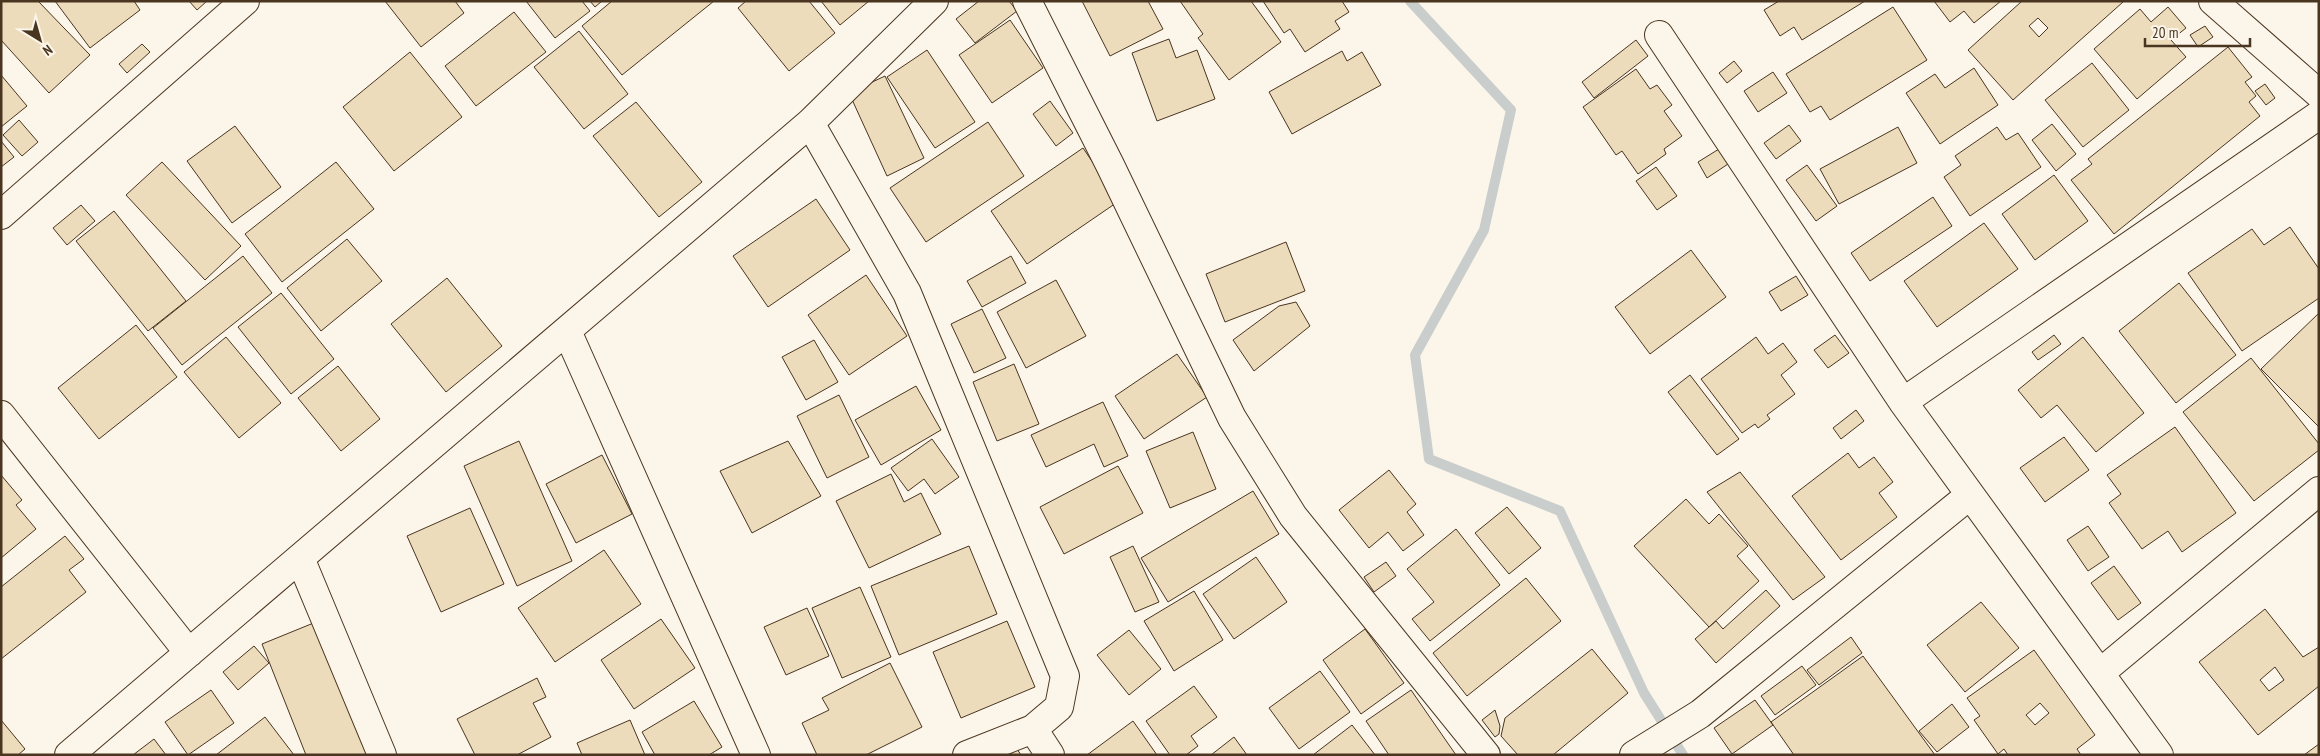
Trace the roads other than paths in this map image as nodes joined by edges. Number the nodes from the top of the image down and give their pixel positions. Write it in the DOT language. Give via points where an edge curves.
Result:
graph roads {
  1 [pos="245,1"];
  2 [pos="934,1"];
  3 [pos="1027,1"];
  4 [pos="2213,1"];
  5 [pos="1659,35"];
  6 [pos="2319,94"];
  7 [pos="2319,115"];
  8 [pos="810,124"];
  9 [pos="1,215"];
  10 [pos="567,330"];
  11 [pos="1902,402"];
  12 [pos="1,415"];
  13 [pos="2319,491"];
  14 [pos="1970,495"];
  15 [pos="300,558"];
  16 [pos="189,653"];
  17 [pos="2100,673"];
  18 [pos="1033,729"];
  19 [pos="69,755"];
  20 [pos="382,755"];
  21 [pos="756,755"];
  22 [pos="967,755"];
  23 [pos="1050,755"];
  24 [pos="1486,755"];
  25 [pos="1634,755"];
  26 [pos="2159,755"];
  1 -- 9 [label="street"];
  2 -- 8 [label="street"];
  3 -- 24 [label="street" via="1232,418 1293,516"];
  4 -- 6 [label="street"];
  5 -- 11 [label="street"];
  7 -- 11 [label="street"];
  8 -- 10 [label="street"];
  8 -- 18 [label="street" via="907,293 1065,676 1059,707"];
  10 -- 15 [label="street"];
  10 -- 21 [label="street"];
  11 -- 14 [label="street"];
  12 -- 16 [label="street"];
  13 -- 17 [label="street"];
  14 -- 17 [label="street"];
  14 -- 25 [label="street" via="1700,714"];
  15 -- 16 [label="street"];
  15 -- 20 [label="street"];
  16 -- 19 [label="street"];
  17 -- 26 [label="street"];
  18 -- 22 [label="street"];
  18 -- 23 [label="street"];
}
